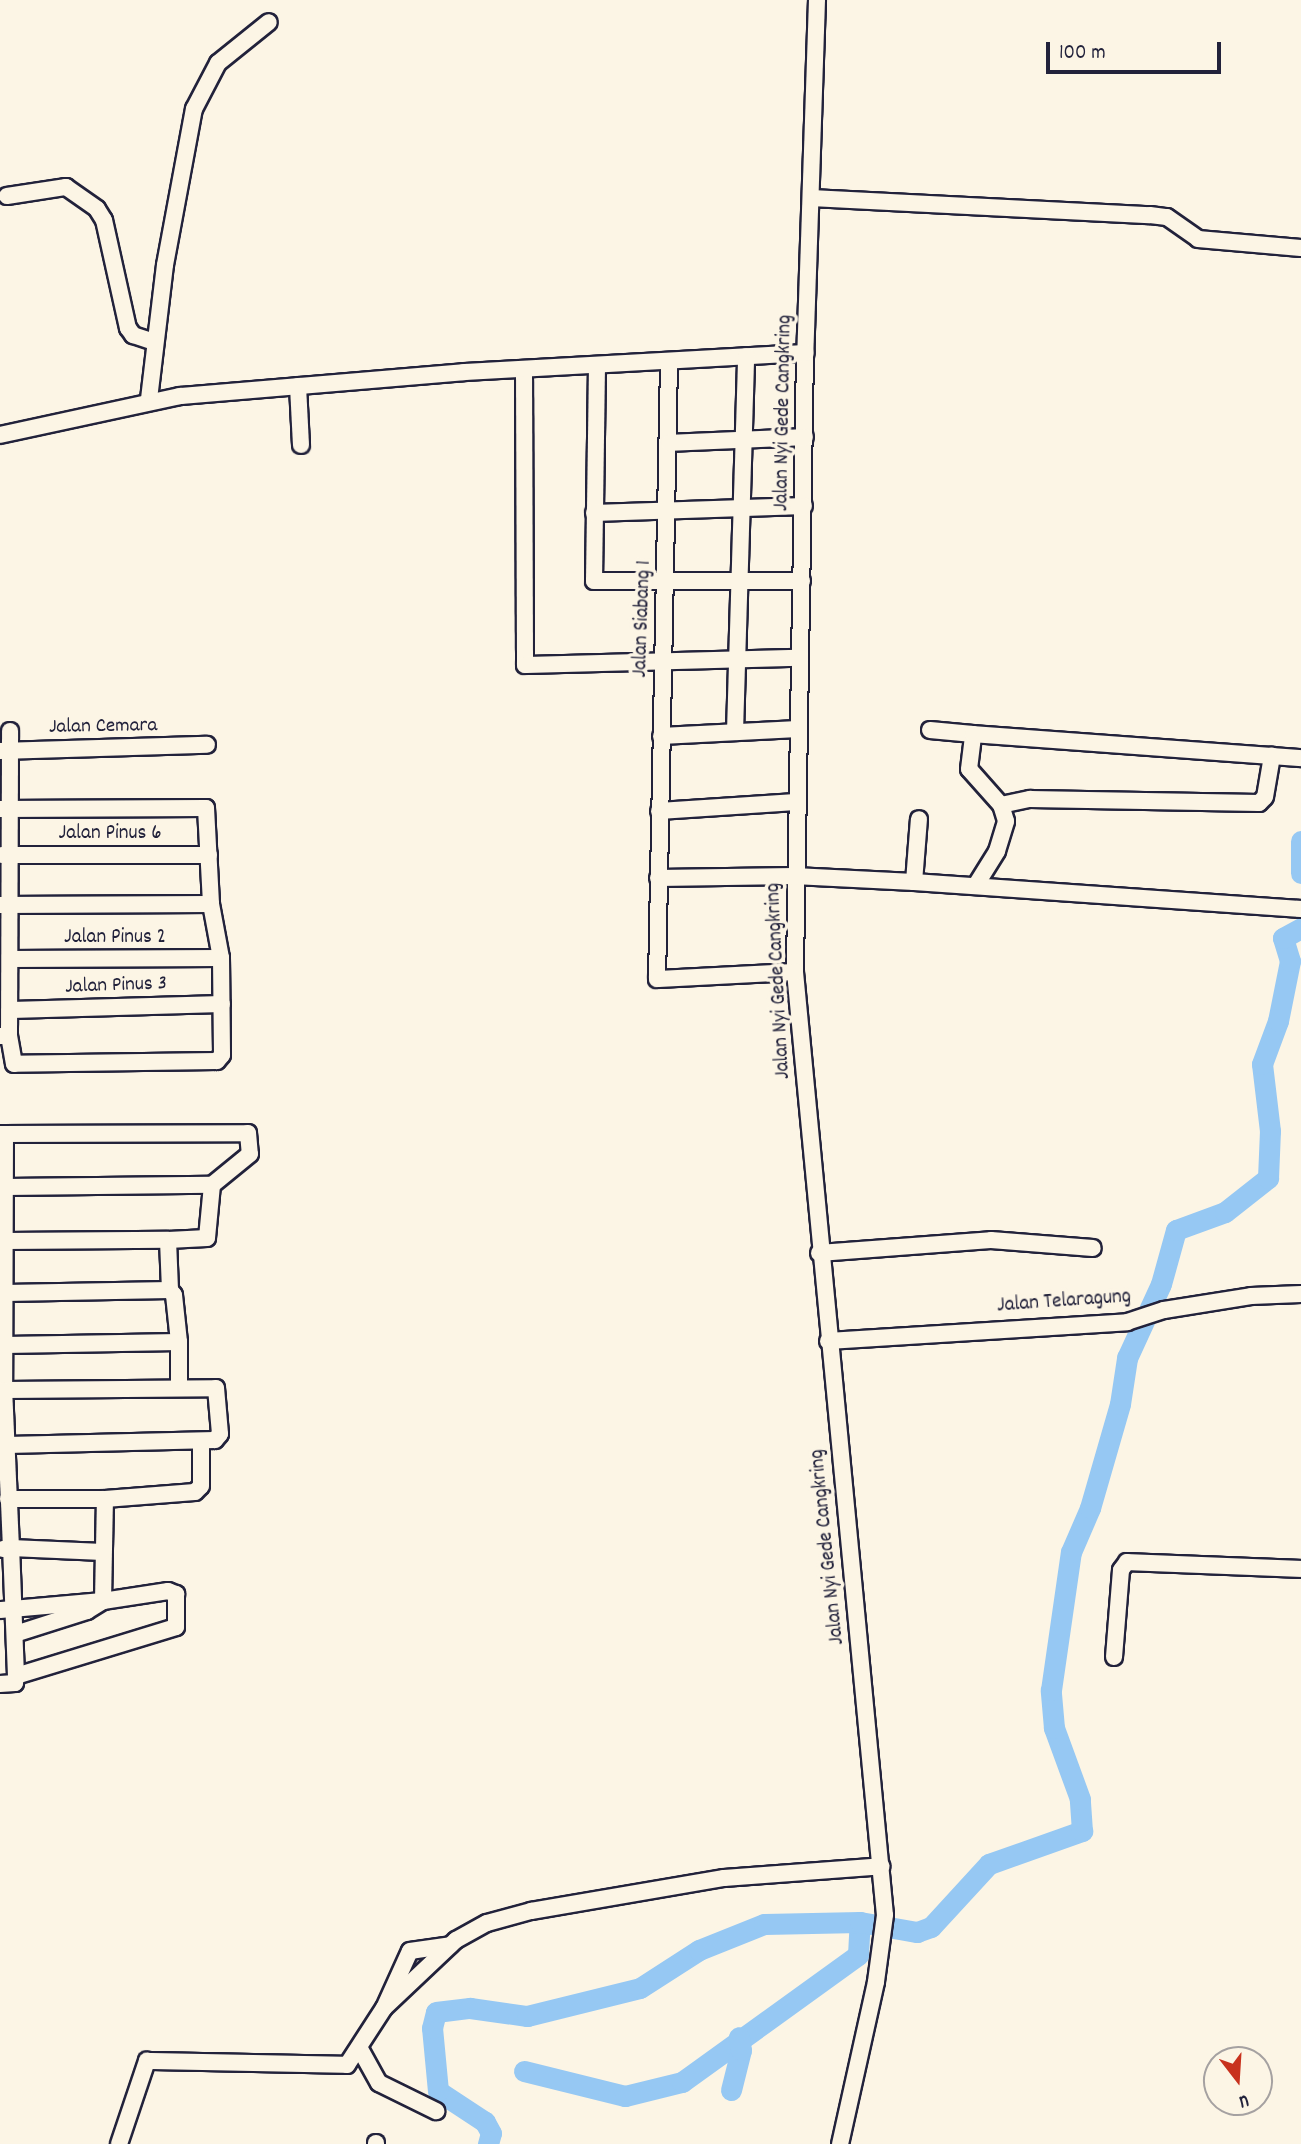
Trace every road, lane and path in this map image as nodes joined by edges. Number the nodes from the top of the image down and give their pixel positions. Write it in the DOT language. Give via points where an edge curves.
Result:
graph roads {
  1 [pos="817,0"];
  2 [pos="270,22"];
  3 [pos="7,196"];
  4 [pos="811,198"];
  5 [pos="1301,248"];
  6 [pos="154,342"];
  7 [pos="805,354"];
  8 [pos="746,356"];
  9 [pos="669,362"];
  10 [pos="597,366"];
  11 [pos="524,369"];
  12 [pos="298,386"];
  13 [pos="149,399"];
  14 [pos="0,435"];
  15 [pos="744,438"];
  16 [pos="805,438"];
  17 [pos="669,443"];
  18 [pos="302,445"];
  19 [pos="804,506"];
  20 [pos="740,509"];
  21 [pos="594,513"];
  22 [pos="668,513"];
  23 [pos="737,581"];
  24 [pos="802,581"];
  25 [pos="665,584"];
  26 [pos="736,656"];
  27 [pos="800,658"];
  28 [pos="662,660"];
  29 [pos="798,729"];
  30 [pos="930,730"];
  31 [pos="10,732"];
  32 [pos="735,732"];
  33 [pos="973,734"];
  34 [pos="661,736"];
  35 [pos="207,746"];
  36 [pos="4,751"];
  37 [pos="1272,756"];
  38 [pos="1301,758"];
  39 [pos="796,802"];
  40 [pos="1001,805"];
  41 [pos="5,809"];
  42 [pos="659,811"];
  43 [pos="919,819"];
  44 [pos="5,855"];
  45 [pos="209,855"];
  46 [pos="794,876"];
  47 [pos="658,878"];
  48 [pos="914,882"];
  49 [pos="969,885"];
  50 [pos="211,904"];
  51 [pos="5,905"];
  52 [pos="1300,909"];
  53 [pos="221,958"];
  54 [pos="9,960"];
  55 [pos="795,972"];
  56 [pos="222,1004"];
  57 [pos="11,1010"];
  58 [pos="4,1036"];
  59 [pos="2,1134"];
  60 [pos="212,1185"];
  61 [pos="5,1187"];
  62 [pos="168,1240"];
  63 [pos="5,1241"];
  64 [pos="1093,1248"];
  65 [pos="819,1253"];
  66 [pos="170,1290"];
  67 [pos="5,1293"];
  68 [pos="1301,1294"];
  69 [pos="828,1341"];
  70 [pos="179,1342"];
  71 [pos="5,1345"];
  72 [pos="178,1386"];
  73 [pos="4,1390"];
  74 [pos="201,1441"];
  75 [pos="7,1445"];
  76 [pos="8,1499"];
  77 [pos="105,1499"];
  78 [pos="5,1548"];
  79 [pos="103,1552"];
  80 [pos="1301,1569"];
  81 [pos="103,1601"];
  82 [pos="6,1609"];
  83 [pos="15,1634"];
  84 [pos="1114,1657"];
  85 [pos="16,1676"];
  86 [pos="0,1684"];
  87 [pos="882,1866"];
  88 [pos="451,1945"];
  89 [pos="384,2008"];
  90 [pos="360,2049"];
  91 [pos="436,2111"];
  92 [pos="119,2144"];
  93 [pos="840,2144"];
  1 -- 4 [label="street, Jalan Nyi Gede Cangkring"];
  2 -- 6 [label="street" via="218,63 194,109"];
  3 -- 6 [label="street" via="16,191 66,187 97,209 104,220 128,328 133,335"];
  4 -- 5 [label="street" via="1150,215 1167,217 1198,239"];
  4 -- 7 [label="street, Jalan Nyi Gede Cangkring"];
  6 -- 13 [label="street"];
  7 -- 8 [label="street"];
  7 -- 16 [label="street, Jalan Nyi Gede Cangkring"];
  8 -- 9 [label="street"];
  8 -- 15 [label="street"];
  9 -- 10 [label="street"];
  9 -- 17 [label="street, Jalan Siabang 1"];
  10 -- 11 [label="street"];
  10 -- 21 [label="street"];
  11 -- 12 [label="street"];
  11 -- 28 [label="street" via="523,663"];
  12 -- 13 [label="street" via="240,395"];
  12 -- 18 [label="street"];
  13 -- 14 [label="street"];
  15 -- 16 [label="street"];
  15 -- 17 [label="street"];
  15 -- 20 [label="street"];
  16 -- 19 [label="street, Jalan Nyi Gede Cangkring"];
  17 -- 22 [label="street, Jalan Siabang 1"];
  19 -- 20 [label="street"];
  19 -- 24 [label="street, Jalan Nyi Gede Cangkring"];
  20 -- 22 [label="street"];
  20 -- 23 [label="street"];
  21 -- 22 [label="street"];
  21 -- 25 [label="street" via="594,581"];
  22 -- 25 [label="street, Jalan Siabang 1"];
  23 -- 24 [label="street"];
  23 -- 25 [label="street"];
  23 -- 26 [label="street"];
  24 -- 27 [label="street, Jalan Nyi Gede Cangkring"];
  25 -- 28 [label="street, Jalan Siabang 1"];
  26 -- 27 [label="street"];
  26 -- 28 [label="street"];
  26 -- 32 [label="street"];
  27 -- 29 [label="street, Jalan Nyi Gede Cangkring"];
  28 -- 34 [label="street, Jalan Siabang 1"];
  29 -- 32 [label="street"];
  29 -- 39 [label="street, Jalan Nyi Gede Cangkring"];
  30 -- 33 [label="street"];
  31 -- 36 [label="street"];
  32 -- 34 [label="street"];
  33 -- 37 [label="street"];
  33 -- 40 [label="street" via="969,769"];
  34 -- 42 [label="street, Jalan Siabang 1"];
  35 -- 36 [label="street, Jalan Cemara"];
  36 -- 41 [label="street"];
  37 -- 38 [label="street"];
  37 -- 40 [label="street" via="1265,797 1259,803 1030,799"];
  39 -- 42 [label="street"];
  39 -- 46 [label="street, Jalan Nyi Gede Cangkring"];
  40 -- 49 [label="street" via="1005,830"];
  41 -- 44 [label="street"];
  41 -- 45 [label="street" via="202,806 207,813"];
  42 -- 47 [label="street, Jalan Siabang 1"];
  43 -- 48 [label="street"];
  44 -- 45 [label="street, Jalan Pinus 6"];
  44 -- 51 [label="street"];
  45 -- 50 [label="street"];
  46 -- 47 [label="street"];
  46 -- 48 [label="street"];
  46 -- 55 [label="street, Jalan Nyi Gede Cangkring"];
  47 -- 55 [label="street, Jalan Siabang 1" via="657,979"];
  48 -- 49 [label="street"];
  49 -- 52 [label="street"];
  50 -- 51 [label="street"];
  50 -- 53 [label="street"];
  51 -- 54 [label="street"];
  53 -- 54 [label="street, Jalan Pinus 2"];
  53 -- 56 [label="street"];
  54 -- 57 [label="street"];
  55 -- 65 [label="street, Jalan Nyi Gede Cangkring"];
  56 -- 57 [label="street, Jalan Pinus 3"];
  56 -- 58 [label="street" via="222,1055 217,1061 14,1064"];
  57 -- 58 [label="street"];
  59 -- 60 [label="street" via="246,1130 250,1154"];
  59 -- 61 [label="street"];
  60 -- 61 [label="street"];
  60 -- 62 [label="street" via="208,1238"];
  61 -- 63 [label="street"];
  62 -- 63 [label="street"];
  62 -- 66 [label="street"];
  63 -- 67 [label="street"];
  64 -- 65 [label="street" via="998,1240"];
  65 -- 69 [label="street, Jalan Nyi Gede Cangkring"];
  66 -- 67 [label="street"];
  66 -- 70 [label="street"];
  67 -- 71 [label="street"];
  68 -- 69 [label="street, Jalan Telaragung" via="1251,1296 1164,1310 1127,1322"];
  69 -- 87 [label="street, Jalan Nyi Gede Cangkring"];
  70 -- 71 [label="street"];
  70 -- 72 [label="street"];
  71 -- 73 [label="street"];
  72 -- 73 [label="street"];
  72 -- 74 [label="street" via="216,1388 219,1393 220,1434 215,1440"];
  73 -- 75 [label="street"];
  74 -- 75 [label="street"];
  74 -- 77 [label="street" via="199,1490"];
  75 -- 76 [label="street"];
  76 -- 77 [label="street"];
  76 -- 78 [label="street"];
  77 -- 79 [label="street"];
  78 -- 79 [label="street"];
  78 -- 82 [label="street"];
  79 -- 81 [label="street"];
  80 -- 84 [label="street" via="1126,1563 1121,1570"];
  81 -- 82 [label="street"];
  81 -- 83 [label="street" via="87,1611"];
  81 -- 85 [label="street" via="173,1591 177,1624 171,1630"];
  82 -- 83 [label="street"];
  83 -- 85 [label="street"];
  85 -- 86 [label="street" via="15,1683"];
  87 -- 88 [label="street" via="724,1878 531,1911 487,1923"];
  87 -- 93 [label="street, Jalan Nyi Gede Cangkring" via="883,1939"];
  88 -- 89 [label="street"];
  88 -- 89 [label="street" via="410,1951"];
  89 -- 90 [label="street"];
  90 -- 91 [label="street" via="379,2083"];
  90 -- 92 [label="street" via="347,2065 333,2066 298,2061 147,2061"];
}
